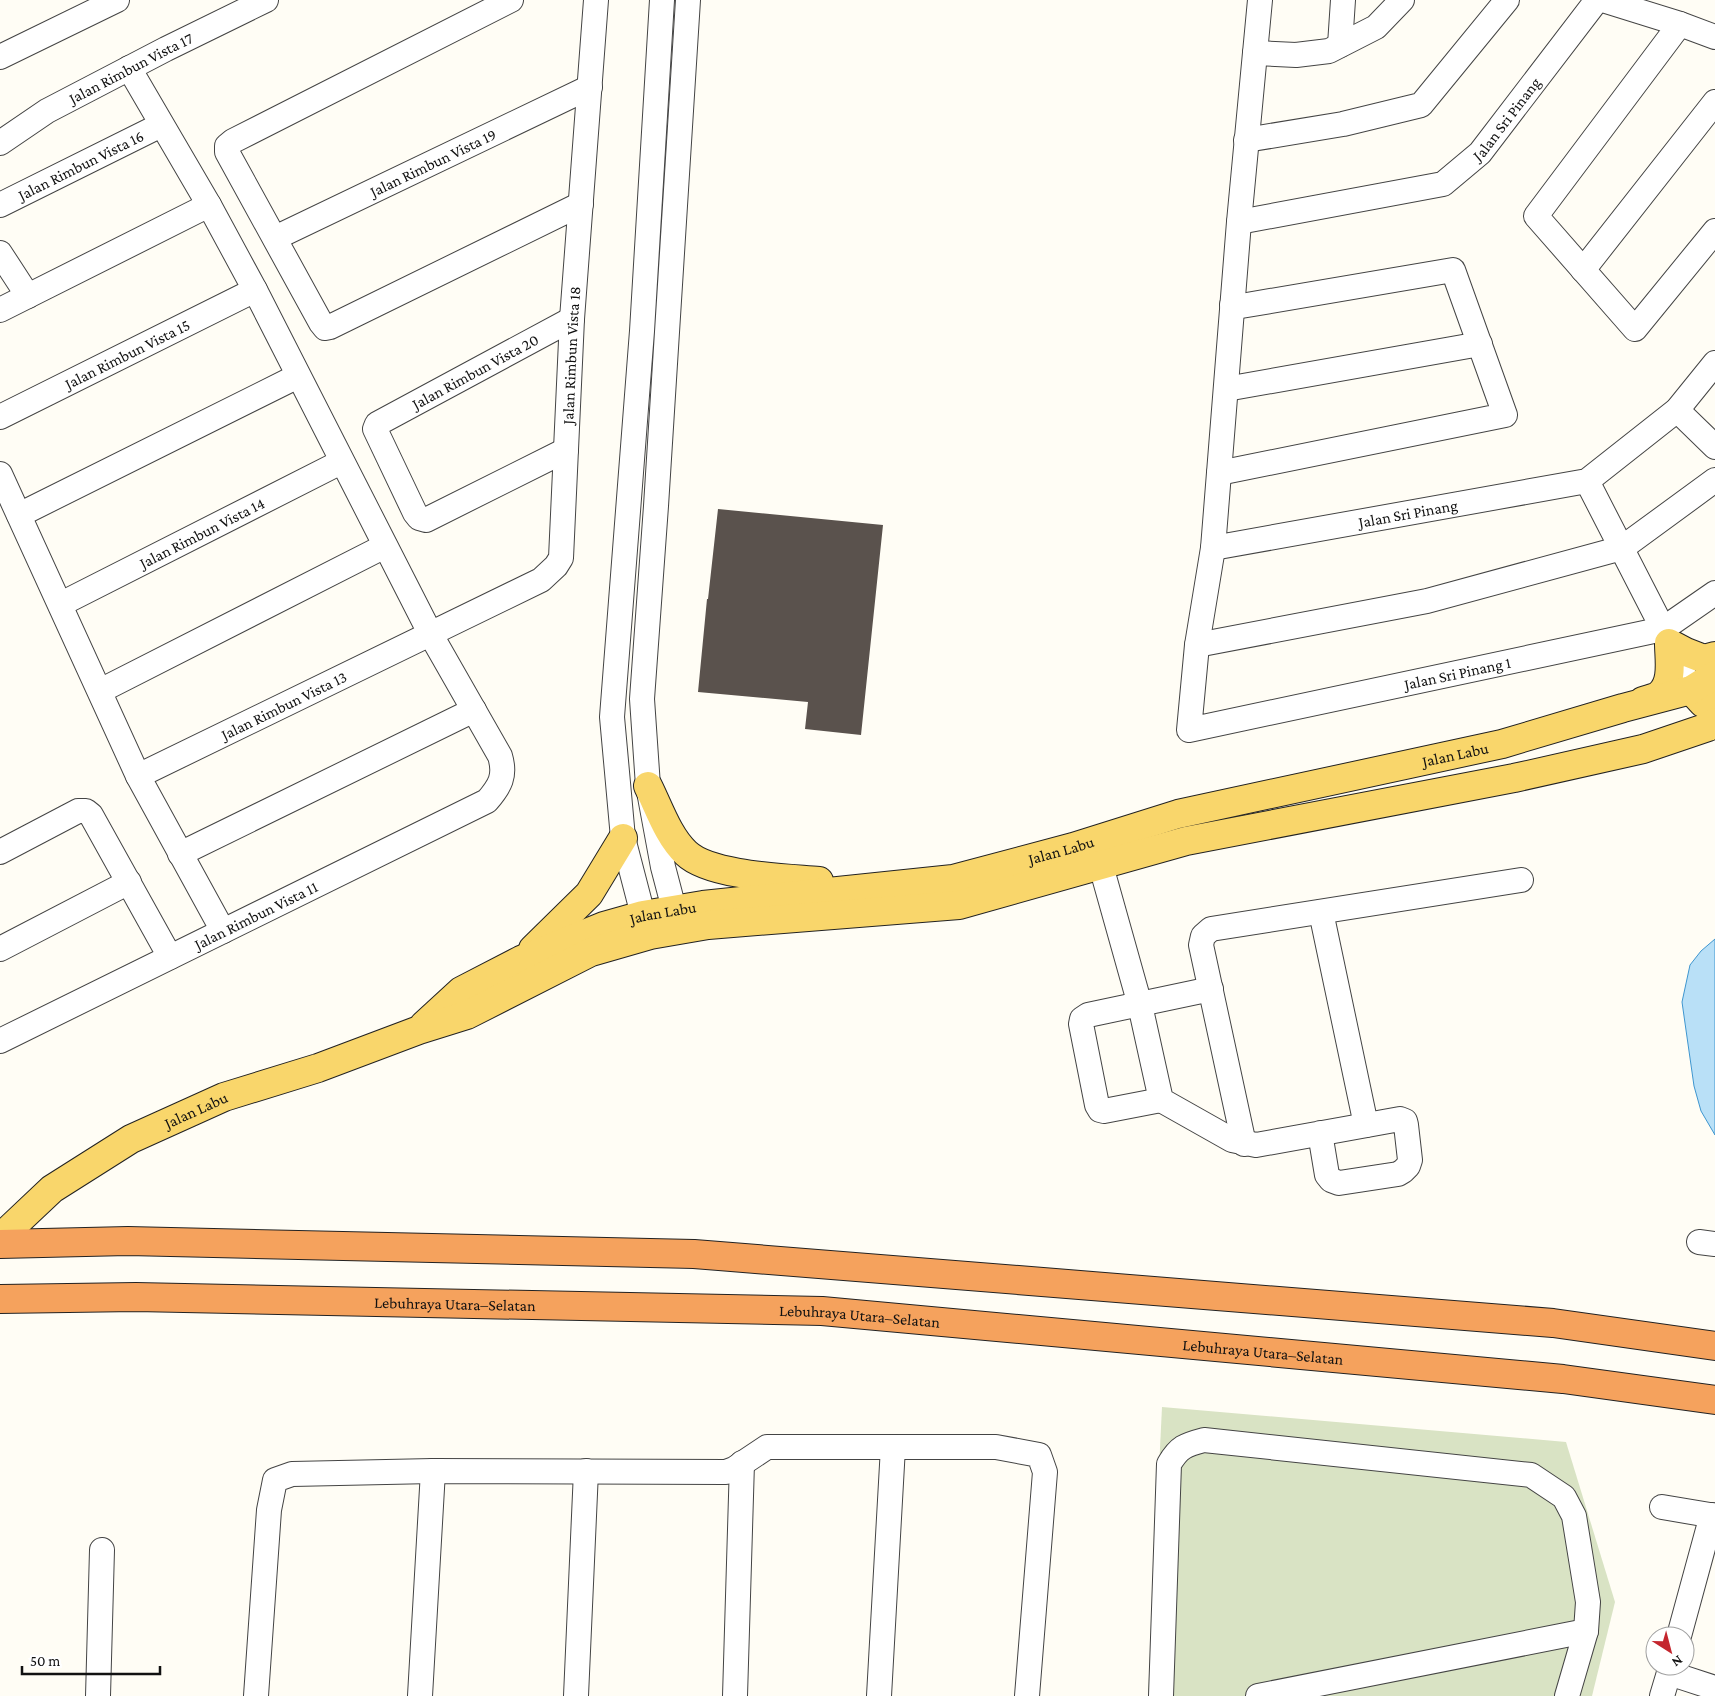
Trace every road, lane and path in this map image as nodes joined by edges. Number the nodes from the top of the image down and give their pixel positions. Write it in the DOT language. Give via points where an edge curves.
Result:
graph roads {
  1 [pos="117,0"];
  2 [pos="266,0"];
  3 [pos="511,0"];
  4 [pos="596,0"];
  5 [pos="662,0"];
  6 [pos="688,0"];
  7 [pos="1260,0"];
  8 [pos="1343,0"];
  9 [pos="1402,0"];
  10 [pos="1507,0"];
  11 [pos="1597,0"];
  12 [pos="1603,0"];
  13 [pos="1680,24"];
  14 [pos="1715,37"];
  15 [pos="1340,45"];
  16 [pos="1254,53"];
  17 [pos="0,57"];
  18 [pos="129,68"];
  19 [pos="590,87"];
  20 [pos="1715,102"];
  21 [pos="162,124"];
  22 [pos="1246,140"];
  23 [pos="0,144"];
  24 [pos="581,204"];
  25 [pos="0,205"];
  26 [pos="209,205"];
  27 [pos="1239,222"];
  28 [pos="1715,231"];
  29 [pos="275,238"];
  30 [pos="0,253"];
  31 [pos="1583,270"];
  32 [pos="255,290"];
  33 [pos="28,296"];
  34 [pos="1232,306"];
  35 [pos="0,310"];
  36 [pos="572,319"];
  37 [pos="1480,344"];
  38 [pos="1715,363"];
  39 [pos="298,376"];
  40 [pos="1226,389"];
  41 [pos="1677,410"];
  42 [pos="0,417"];
  43 [pos="1715,447"];
  44 [pos="566,450"];
  45 [pos="341,462"];
  46 [pos="1219,473"];
  47 [pos="0,474"];
  48 [pos="1715,480"];
  49 [pos="1587,481"];
  50 [pos="629,505"];
  51 [pos="656,506"];
  52 [pos="19,515"];
  53 [pos="385,546"];
  54 [pos="1213,548"];
  55 [pos="1622,548"];
  56 [pos="1715,593"];
  57 [pos="61,604"];
  58 [pos="431,635"];
  59 [pos="1666,636"];
  60 [pos="1197,646"];
  61 [pos="1715,656"];
  62 [pos="1715,675"];
  63 [pos="1691,690"];
  64 [pos="100,691"];
  65 [pos="1715,702"];
  66 [pos="1623,708"];
  67 [pos="474,710"];
  68 [pos="1715,722"];
  69 [pos="138,776"];
  70 [pos="648,786"];
  71 [pos="623,838"];
  72 [pos="0,852"];
  73 [pos="180,854"];
  74 [pos="1101,866"];
  75 [pos="1521,880"];
  76 [pos="129,882"];
  77 [pos="875,888"];
  78 [pos="1321,912"];
  79 [pos="676,919"];
  80 [pos="646,925"];
  81 [pos="223,931"];
  82 [pos="0,949"];
  83 [pos="170,957"];
  84 [pos="521,960"];
  85 [pos="1210,989"];
  86 [pos="1140,1005"];
  87 [pos="419,1030"];
  88 [pos="0,1041"];
  89 [pos="1161,1100"];
  90 [pos="1366,1125"];
  91 [pos="1320,1133"];
  92 [pos="1244,1144"];
  93 [pos="0,1238"];
  94 [pos="0,1244"];
  95 [pos="0,1299"];
  96 [pos="1715,1346"];
  97 [pos="1715,1400"];
  98 [pos="894,1447"];
  99 [pos="742,1463"];
  100 [pos="433,1471"];
  101 [pos="586,1471"];
  102 [pos="1662,1507"];
  103 [pos="1713,1516"];
  104 [pos="102,1550"];
  105 [pos="1682,1626"];
  106 [pos="1586,1632"];
  107 [pos="1668,1676"];
  108 [pos="1687,1676"];
  109 [pos="1715,1688"];
  110 [pos="98,1696"];
  111 [pos="256,1696"];
  112 [pos="420,1696"];
  113 [pos="576,1696"];
  114 [pos="735,1696"];
  115 [pos="879,1696"];
  116 [pos="1028,1696"];
  117 [pos="1161,1696"];
  118 [pos="1258,1696"];
  119 [pos="1567,1696"];
  120 [pos="1662,1696"];
  1 -- 17 [label="street"];
  2 -- 18 [label="street, Jalan Rimbun Vista 17"];
  3 -- 29 [label="street" via="227,146 230,158"];
  4 -- 19 [label="street, Jalan Rimbun Vista 18"];
  5 -- 50 [label="street"];
  6 -- 51 [label="street"];
  7 -- 16 [label="street"];
  8 -- 15 [label="street"];
  9 -- 15 [label="street" via="1376,27"];
  10 -- 22 [label="street" via="1421,105 1343,124"];
  11 -- 27 [label="street, Jalan Sri Pinang" via="1480,153 1443,184"];
  12 -- 13 [label="street"];
  13 -- 14 [label="street"];
  13 -- 31 [label="street" via="1536,216"];
  15 -- 16 [label="street" via="1329,51 1296,55"];
  16 -- 22 [label="street"];
  18 -- 21 [label="street"];
  18 -- 23 [label="street, Jalan Rimbun Vista 17" via="47,111"];
  19 -- 24 [label="street, Jalan Rimbun Vista 18"];
  19 -- 29 [label="street, Jalan Rimbun Vista 19"];
  20 -- 31 [label="street"];
  21 -- 25 [label="street, Jalan Rimbun Vista 16"];
  21 -- 26 [label="street"];
  22 -- 27 [label="street"];
  24 -- 29 [label="street" via="325,328"];
  24 -- 36 [label="street, Jalan Rimbun Vista 18"];
  26 -- 32 [label="street"];
  26 -- 33 [label="street"];
  27 -- 34 [label="street"];
  28 -- 31 [label="street" via="1635,329"];
  30 -- 33 [label="street"];
  32 -- 39 [label="street"];
  32 -- 42 [label="street, Jalan Rimbun Vista 15"];
  33 -- 35 [label="street"];
  34 -- 37 [label="street" via="1454,270"];
  34 -- 40 [label="street"];
  36 -- 44 [label="street, Jalan Rimbun Vista 18"];
  36 -- 44 [label="street, Jalan Rimbun Vista 20" via="377,424 374,429 415,513 426,520"];
  37 -- 40 [label="street"];
  37 -- 46 [label="street" via="1505,415"];
  38 -- 41 [label="street, Jalan Sri Pinang"];
  39 -- 45 [label="street"];
  39 -- 52 [label="street"];
  40 -- 46 [label="street"];
  41 -- 43 [label="street"];
  41 -- 49 [label="street, Jalan Sri Pinang"];
  44 -- 58 [label="street, Jalan Rimbun Vista 18" via="561,558 556,566 541,580"];
  45 -- 53 [label="street"];
  45 -- 57 [label="street, Jalan Rimbun Vista 14"];
  46 -- 54 [label="street"];
  47 -- 52 [label="street"];
  48 -- 55 [label="street"];
  49 -- 54 [label="street, Jalan Sri Pinang"];
  49 -- 55 [label="street"];
  50 -- 51 [label="street"];
  50 -- 71 [label="street" via="612,717"];
  51 -- 70 [label="street" via="642,699"];
  52 -- 57 [label="street"];
  53 -- 58 [label="street"];
  53 -- 64 [label="street"];
  54 -- 60 [label="street"];
  55 -- 59 [label="street"];
  55 -- 60 [label="street" via="1427,600"];
  56 -- 59 [label="street, Jalan Sri Pinang 1"];
  57 -- 64 [label="street"];
  58 -- 67 [label="street"];
  58 -- 69 [label="street, Jalan Rimbun Vista 13"];
  59 -- 60 [label="street, Jalan Sri Pinang 1" via="1189,730"];
  59 -- 61 [label="main road" via="1686,652 1704,659"];
  59 -- 63 [label="street"];
  59 -- 66 [label="main road" via="1670,672 1666,684 1659,695"];
  62 -- 63 [label="main road, Jalan Labu"];
  63 -- 65 [label="main road" via="1703,703"];
  63 -- 66 [label="main road, Jalan Labu"];
  64 -- 69 [label="street"];
  66 -- 77 [label="main road, Jalan Labu" via="1502,744 1178,814 1073,847 953,879"];
  67 -- 73 [label="street"];
  67 -- 81 [label="street, Jalan Rimbun Vista 11" via="503,767 502,778 487,801"];
  68 -- 74 [label="main road, Jalan Labu" via="1643,749 1514,778 1186,841"];
  69 -- 73 [label="street"];
  70 -- 77 [label="main road" via="673,837 686,853 699,862 724,871"];
  70 -- 79 [label="street"];
  71 -- 80 [label="street"];
  71 -- 84 [label="main road" via="589,894"];
  72 -- 76 [label="street" via="78,811 86,810"];
  73 -- 81 [label="street"];
  74 -- 79 [label="main road, Jalan Labu" via="959,905 718,924"];
  74 -- 86 [label="street"];
  75 -- 78 [label="street"];
  76 -- 82 [label="street"];
  76 -- 83 [label="street"];
  77 -- 79 [label="main road, Jalan Labu"];
  78 -- 85 [label="street" via="1212,929 1203,936 1201,945"];
  78 -- 90 [label="street"];
  79 -- 80 [label="main road, Jalan Labu"];
  80 -- 84 [label="main road, Jalan Labu" via="604,926"];
  80 -- 87 [label="main road, Jalan Labu" via="466,1015"];
  81 -- 83 [label="street, Jalan Rimbun Vista 11"];
  83 -- 88 [label="street, Jalan Rimbun Vista 11"];
  84 -- 87 [label="main road, Jalan Labu" via="461,991"];
  85 -- 86 [label="street"];
  85 -- 92 [label="street"];
  86 -- 89 [label="street"];
  86 -- 89 [label="street" via="1082,1019 1097,1105 1104,1111"];
  87 -- 93 [label="main road, Jalan Labu" via="318,1068 224,1097 131,1139 52,1189"];
  89 -- 92 [label="street"];
  90 -- 91 [label="street"];
  90 -- 91 [label="street" via="1405,1121 1410,1160 1404,1170 1398,1174 1339,1183 1331,1180 1327,1175"];
  91 -- 92 [label="street" via="1256,1145"];
  94 -- 96 [label="highway" via="128,1241 694,1254 1554,1324"];
  95 -- 97 [label="highway, Lebuhraya Utara–Selatan" via="136,1298 822,1311 1563,1379"];
  98 -- 99 [label="street" via="767,1447"];
  98 -- 115 [label="street"];
  98 -- 116 [label="street" via="996,1447 1039,1455 1045,1472"];
  99 -- 101 [label="street" via="726,1472"];
  99 -- 114 [label="street"];
  100 -- 101 [label="street"];
  100 -- 111 [label="street" via="292,1474 275,1480 269,1510"];
  100 -- 112 [label="street"];
  101 -- 113 [label="street"];
  102 -- 103 [label="street"];
  103 -- 105 [label="street"];
  104 -- 110 [label="street"];
  106 -- 117 [label="street" via="1588,1602 1574,1516 1564,1497 1531,1475 1204,1440 1176,1451 1169,1464"];
  106 -- 118 [label="street"];
  106 -- 119 [label="street"];
  107 -- 120 [label="street"];
  108 -- 109 [label="street"];
}
